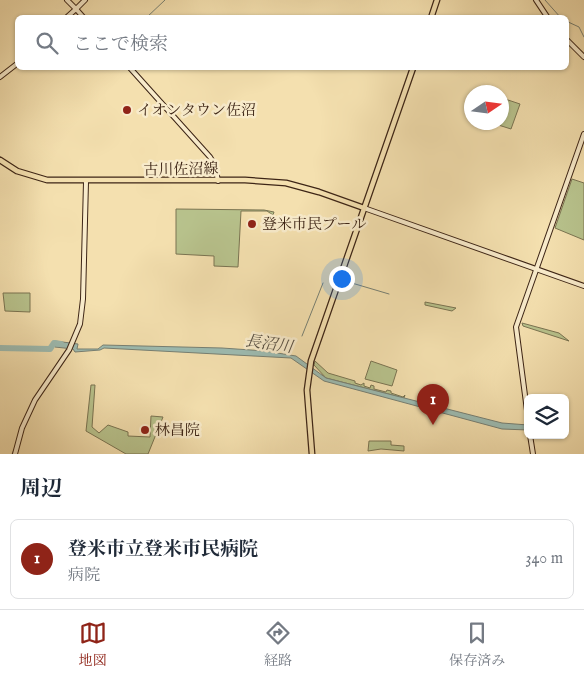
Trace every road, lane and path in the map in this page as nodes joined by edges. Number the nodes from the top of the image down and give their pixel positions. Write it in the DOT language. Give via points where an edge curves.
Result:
graph roads {
  1 [pos="67,0"];
  2 [pos="85,0"];
  3 [pos="437,0"];
  4 [pos="536,0"];
  5 [pos="76,9"];
  6 [pos="69,15"];
  7 [pos="81,15"];
  8 [pos="432,15"];
  9 [pos="546,15"];
  10 [pos="569,41"];
  11 [pos="584,57"];
  12 [pos="15,65"];
  13 [pos="132,70"];
  14 [pos="412,70"];
  15 [pos="0,77"];
  16 [pos="584,134"];
  17 [pos="0,160"];
  18 [pos="218,181"];
  19 [pos="86,182"];
  20 [pos="364,208"];
  21 [pos="536,269"];
  22 [pos="584,286"];
  23 [pos="525,394"];
  24 [pos="531,439"];
  25 [pos="15,454"];
  26 [pos="312,454"];
  27 [pos="533,454"];
  1 -- 5 [label="street"];
  2 -- 5 [label="street"];
  3 -- 8 [label="main road"];
  4 -- 9 [label="street"];
  5 -- 6 [label="street"];
  5 -- 7 [label="street"];
  10 -- 11 [label="street"];
  12 -- 15 [label="street"];
  13 -- 18 [label="street" via="210,157"];
  14 -- 20 [label="main road"];
  16 -- 21 [label="street"];
  17 -- 19 [label="main road, 古川佐沼線" via="17,171 42,179"];
  18 -- 19 [label="main road, 古川佐沼線"];
  18 -- 20 [label="main road, 古川佐沼線" via="286,183"];
  19 -- 25 [label="street" via="83,307 69,350 35,400"];
  20 -- 21 [label="street"];
  20 -- 26 [label="main road" via="310,361 307,390"];
  21 -- 22 [label="street"];
  21 -- 23 [label="street" via="516,327"];
  24 -- 27 [label="street"];
}
